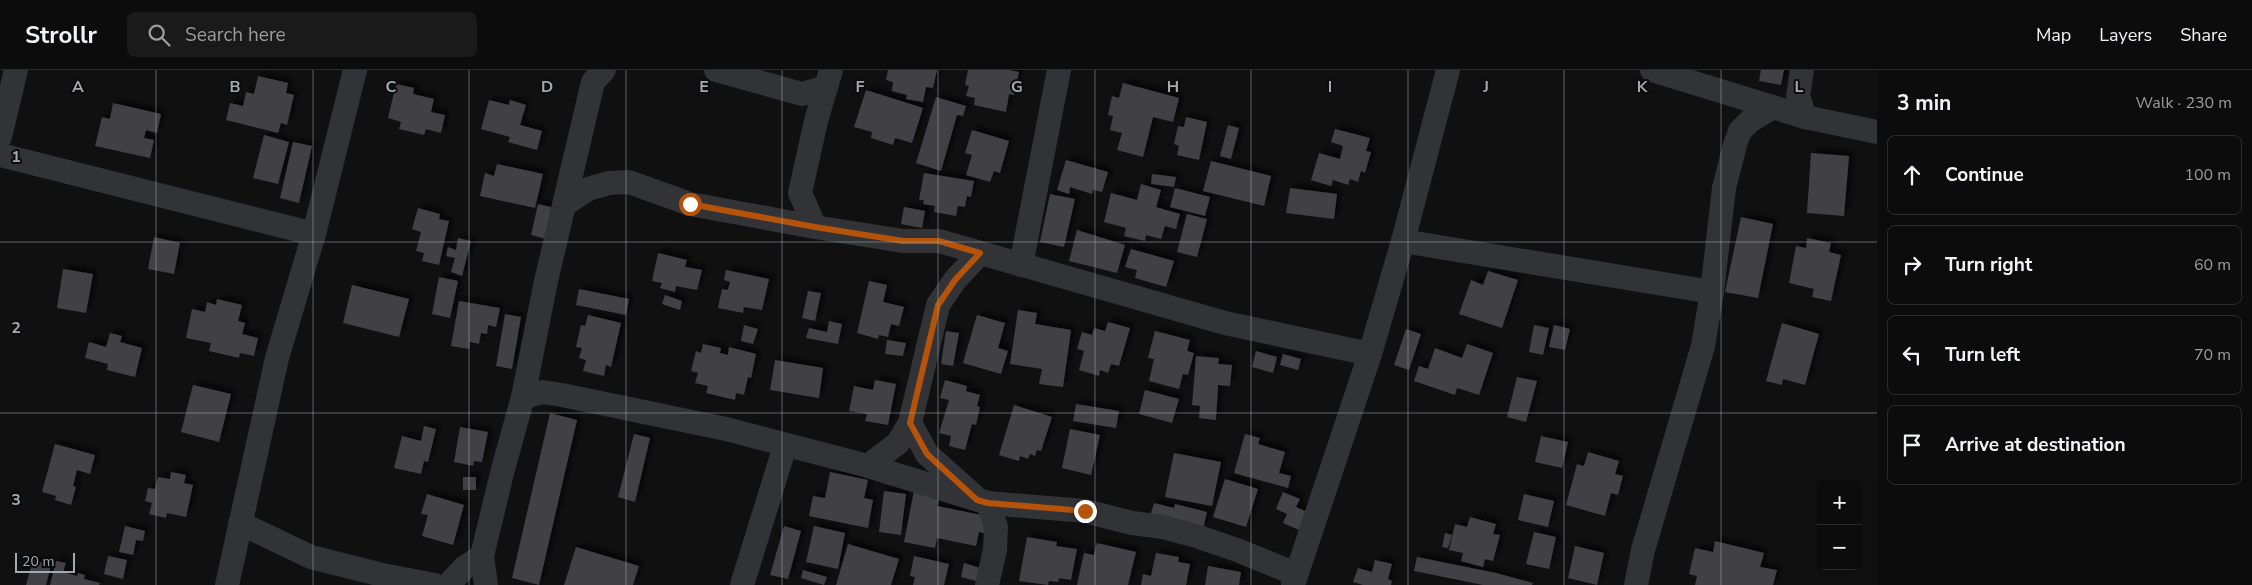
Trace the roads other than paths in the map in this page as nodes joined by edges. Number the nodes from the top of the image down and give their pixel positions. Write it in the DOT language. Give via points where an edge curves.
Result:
graph roads {
  1 [pos="16,70"];
  2 [pos="354,70"];
  3 [pos="716,70"];
  4 [pos="1058,70"];
  5 [pos="1448,70"];
  6 [pos="1652,70"];
  7 [pos="1802,70"];
  8 [pos="596,74"];
  9 [pos="829,79"];
  10 [pos="1772,107"];
  11 [pos="1805,117"];
  12 [pos="1877,132"];
  13 [pos="0,137"];
  14 [pos="0,155"];
  15 [pos="575,158"];
  16 [pos="610,183"];
  17 [pos="564,205"];
  18 [pos="815,227"];
  19 [pos="314,234"];
  20 [pos="1403,241"];
  21 [pos="980,253"];
  22 [pos="1021,265"];
  23 [pos="1712,292"];
  24 [pos="1370,354"];
  25 [pos="523,397"];
  26 [pos="910,423"];
  27 [pos="785,446"];
  28 [pos="868,466"];
  29 [pos="983,501"];
  30 [pos="240,523"];
  31 [pos="482,556"];
  32 [pos="1294,579"];
  33 [pos="227,585"];
  34 [pos="435,585"];
  35 [pos="448,585"];
  36 [pos="486,585"];
  37 [pos="742,585"];
  38 [pos="987,585"];
  39 [pos="1636,585"];
  1 -- 13 [label="street"];
  2 -- 19 [label="street"];
  3 -- 9 [label="street" via="802,94"];
  4 -- 22 [label="street"];
  5 -- 20 [label="street"];
  6 -- 10 [label="street"];
  7 -- 11 [label="street" via="1798,96"];
  8 -- 15 [label="street"];
  9 -- 18 [label="street" via="801,180 800,193"];
  10 -- 11 [label="street"];
  10 -- 23 [label="street" via="1740,130 1735,145 1724,188"];
  11 -- 12 [label="street"];
  14 -- 19 [label="street"];
  15 -- 16 [label="street"];
  15 -- 17 [label="street"];
  16 -- 17 [label="street" via="588,189"];
  16 -- 18 [label="street" via="629,182 690,204"];
  17 -- 25 [label="street"];
  18 -- 21 [label="street" via="903,241 939,241"];
  19 -- 30 [label="street" via="276,358"];
  20 -- 23 [label="street"];
  20 -- 24 [label="street"];
  21 -- 22 [label="street"];
  21 -- 26 [label="street" via="938,305"];
  22 -- 24 [label="street" via="1225,323"];
  23 -- 39 [label="street" via="1703,346 1643,550"];
  24 -- 32 [label="street"];
  25 -- 27 [label="street" via="543,392 562,395 726,429"];
  25 -- 31 [label="street"];
  26 -- 28 [label="street" via="898,443"];
  26 -- 29 [label="street" via="927,454"];
  27 -- 28 [label="street"];
  27 -- 37 [label="street"];
  28 -- 29 [label="street"];
  29 -- 32 [label="street" via="1085,511 1163,527 1229,547"];
  29 -- 38 [label="street" via="996,527"];
  30 -- 33 [label="street"];
  30 -- 34 [label="street" via="311,557"];
  31 -- 35 [label="street" via="464,568"];
  31 -- 36 [label="street"];
}
